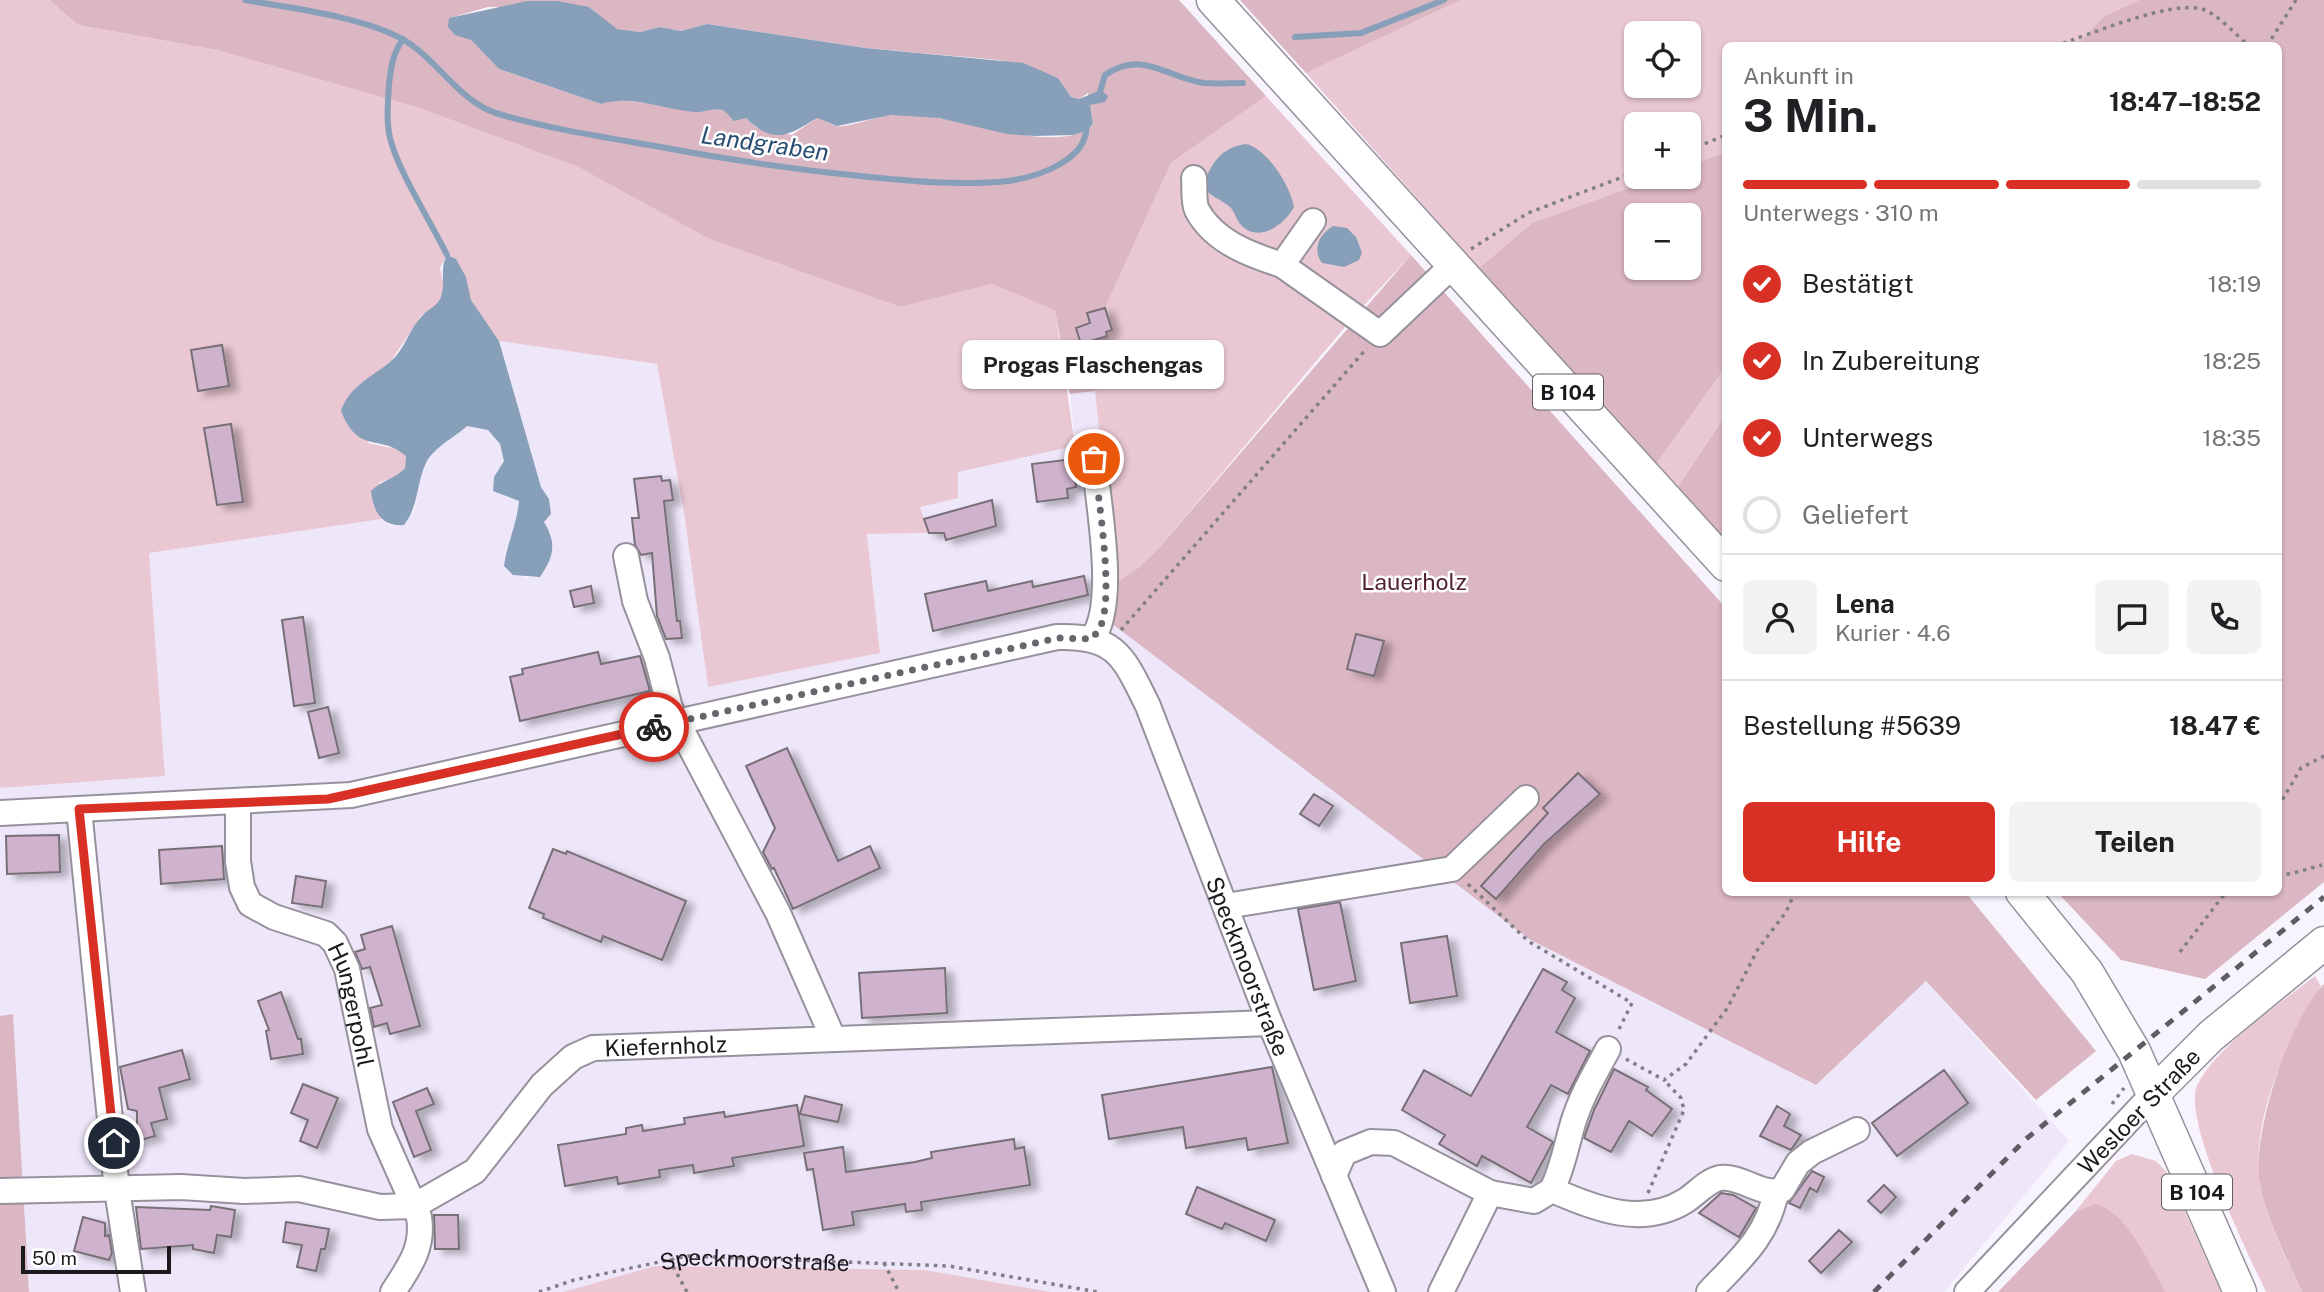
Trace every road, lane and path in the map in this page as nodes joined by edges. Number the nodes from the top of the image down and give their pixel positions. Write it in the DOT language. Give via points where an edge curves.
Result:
graph roads {
  1 [pos="1213,0"];
  2 [pos="2296,0"];
  3 [pos="2067,42"];
  4 [pos="2244,42"];
  5 [pos="2270,42"];
  6 [pos="1722,137"];
  7 [pos="1701,145"];
  8 [pos="1624,177"];
  9 [pos="1194,178"];
  10 [pos="1313,222"];
  11 [pos="1465,255"];
  12 [pos="1282,265"];
  13 [pos="1380,334"];
  14 [pos="1094,459"];
  15 [pos="626,556"];
  16 [pos="1722,560"];
  17 [pos="1100,642"];
  18 [pos="679,722"];
  19 [pos="2324,756"];
  20 [pos="1525,797"];
  21 [pos="2282,800"];
  22 [pos="238,803"];
  23 [pos="79,809"];
  24 [pos="0,813"];
  25 [pos="2322,865"];
  26 [pos="1452,869"];
  27 [pos="2282,873"];
  28 [pos="1792,896"];
  29 [pos="2025,896"];
  30 [pos="2223,896"];
  31 [pos="1226,906"];
  32 [pos="2324,943"];
  33 [pos="2180,952"];
  34 [pos="1270,1023"];
  35 [pos="833,1038"];
  36 [pos="1608,1049"];
  37 [pos="1664,1080"];
  38 [pos="2154,1093"];
  39 [pos="1857,1130"];
  40 [pos="1334,1176"];
  41 [pos="117,1190"];
  42 [pos="1552,1190"];
  43 [pos="0,1191"];
  44 [pos="1776,1192"];
  45 [pos="1490,1193"];
  46 [pos="414,1206"];
  47 [pos="1638,1215"];
  48 [pos="669,1259"];
  49 [pos="884,1263"];
  50 [pos="549,1289"];
  51 [pos="133,1292"];
  52 [pos="393,1292"];
  53 [pos="539,1292"];
  54 [pos="687,1292"];
  55 [pos="899,1292"];
  56 [pos="1098,1292"];
  57 [pos="1383,1292"];
  58 [pos="1441,1292"];
  59 [pos="1709,1292"];
  60 [pos="1966,1292"];
  61 [pos="2240,1292"];
  1 -- 11 [label="main road, B 104"];
  2 -- 5 [label="path"];
  3 -- 4 [label="path" via="2186,6 2204,10"];
  6 -- 7 [label="path"];
  8 -- 11 [label="path" via="1528,213"];
  9 -- 12 [label="street" via="1196,208 1208,224 1242,252"];
  10 -- 12 [label="street"];
  11 -- 13 [label="street"];
  11 -- 16 [label="main road, B 104"];
  12 -- 13 [label="street"];
  13 -- 17 [label="path"];
  14 -- 17 [label="street" via="1105,581"];
  15 -- 18 [label="street" via="635,601 670,708"];
  17 -- 18 [label="street" via="1058,638"];
  17 -- 31 [label="street, Speckmoorstraße" via="1122,656 1148,706"];
  18 -- 22 [label="street" via="351,795"];
  18 -- 35 [label="street" via="778,913"];
  19 -- 21 [label="path" via="2301,768"];
  20 -- 26 [label="street"];
  22 -- 23 [label="street"];
  22 -- 46 [label="street, Hungerpohl" via="238,861 250,904 326,934 347,969 380,1129"];
  23 -- 24 [label="street"];
  23 -- 41 [label="street"];
  25 -- 27 [label="path"];
  26 -- 31 [label="street"];
  26 -- 36 [label="path" via="1528,941 1632,1003"];
  28 -- 37 [label="path" via="1728,1007 1686,1064"];
  29 -- 38 [label="main road, B 104" via="2087,972"];
  30 -- 33 [label="path"];
  31 -- 34 [label="street, Speckmoorstraße"];
  32 -- 38 [label="main road, Wesloer Straße" via="2211,1036"];
  34 -- 35 [label="street, Kiefernholz"];
  34 -- 40 [label="street, Speckmoorstraße"];
  35 -- 46 [label="street, Kiefernholz" via="593,1048 573,1057 542,1085 475,1171"];
  36 -- 37 [label="path"];
  36 -- 42 [label="street" via="1573,1122 1565,1164"];
  37 -- 47 [label="path" via="1681,1098 1684,1110"];
  38 -- 60 [label="street, Wesloer Straße"];
  38 -- 61 [label="main road, B 104"];
  39 -- 44 [label="street" via="1812,1152"];
  40 -- 45 [label="street" via="1344,1153 1371,1142 1394,1143"];
  40 -- 57 [label="street, Speckmoorstraße"];
  41 -- 43 [label="street, Kiefernholz"];
  41 -- 46 [label="street, Kiefernholz" via="299,1189 380,1207"];
  41 -- 51 [label="street"];
  42 -- 45 [label="street" via="1534,1200"];
  42 -- 47 [label="street" via="1612,1213"];
  44 -- 47 [label="street" via="1730,1177 1716,1178 1682,1203"];
  44 -- 59 [label="street" via="1764,1231"];
  45 -- 58 [label="street"];
  46 -- 52 [label="street, Hungerpohl" via="421,1230 417,1255"];
  48 -- 49 [label="path, Speckmoorstraße"];
  48 -- 50 [label="path, Speckmoorstraße"];
  48 -- 54 [label="path"];
  49 -- 55 [label="path"];
  49 -- 56 [label="path, Speckmoorstraße" via="989,1270"];
  50 -- 53 [label="path, Speckmoorstraße"];
}
